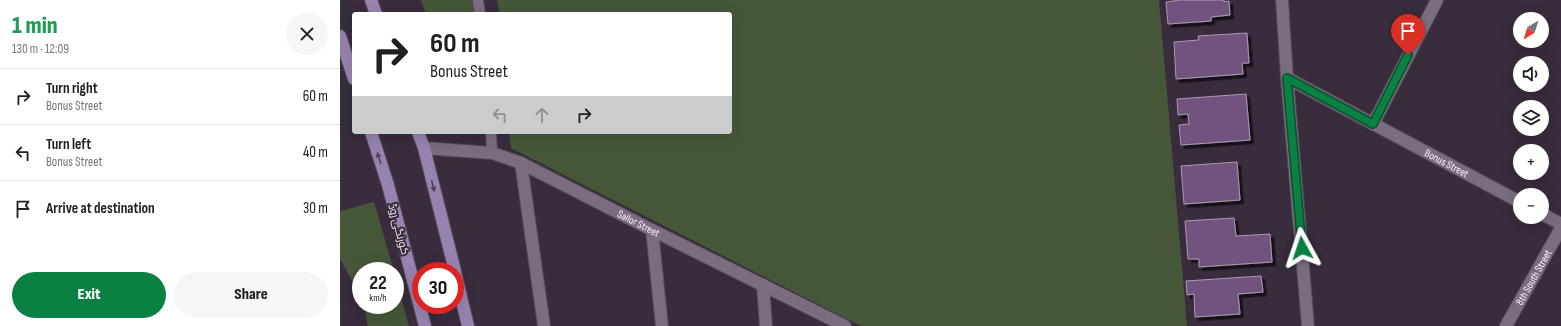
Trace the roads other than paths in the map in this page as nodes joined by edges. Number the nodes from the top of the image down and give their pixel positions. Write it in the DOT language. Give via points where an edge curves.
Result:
graph roads {
  1 [pos="371,0"];
  2 [pos="478,0"];
  3 [pos="1282,0"];
  4 [pos="1436,0"];
  5 [pos="375,12"];
  6 [pos="480,12"];
  7 [pos="340,36"];
  8 [pos="352,73"];
  9 [pos="1287,78"];
  10 [pos="1373,124"];
  11 [pos="372,134"];
  12 [pos="419,134"];
  13 [pos="491,134"];
  14 [pos="424,148"];
  15 [pos="492,153"];
  16 [pos="521,163"];
  17 [pos="1513,198"];
  18 [pos="1549,218"];
  19 [pos="1561,224"];
  20 [pos="1561,228"];
  21 [pos="652,230"];
  22 [pos="453,262"];
  23 [pos="763,285"];
  24 [pos="464,309"];
  25 [pos="425,326"];
  26 [pos="468,326"];
  27 [pos="544,326"];
  28 [pos="662,326"];
  29 [pos="766,326"];
  30 [pos="845,326"];
  31 [pos="1308,326"];
  32 [pos="1506,326"];
  1 -- 5 [label="main road"];
  2 -- 6 [label="lane"];
  3 -- 9 [label="street"];
  4 -- 10 [label="street"];
  7 -- 8 [label="main road"];
  9 -- 10 [label="street, Bonus Street"];
  9 -- 31 [label="street"];
  10 -- 17 [label="street, Bonus Street"];
  25 -- 11 [label="main road, کورنگی روڈ, one-way" via="388,185"];
  12 -- 14 [label="main road"];
  13 -- 15 [label="lane"];
  14 -- 15 [label="street, Sailor Street"];
  14 -- 22 [label="main road, one-way"];
  15 -- 16 [label="street, Sailor Street"];
  16 -- 21 [label="street, Sailor Street"];
  16 -- 27 [label="street"];
  18 -- 19 [label="street"];
  20 -- 32 [label="street, 8th South Street"];
  21 -- 23 [label="street, Sailor Street"];
  21 -- 28 [label="street"];
  23 -- 29 [label="street"];
  23 -- 30 [label="street, Sailor Street"];
  24 -- 26 [label="main road"];
}
